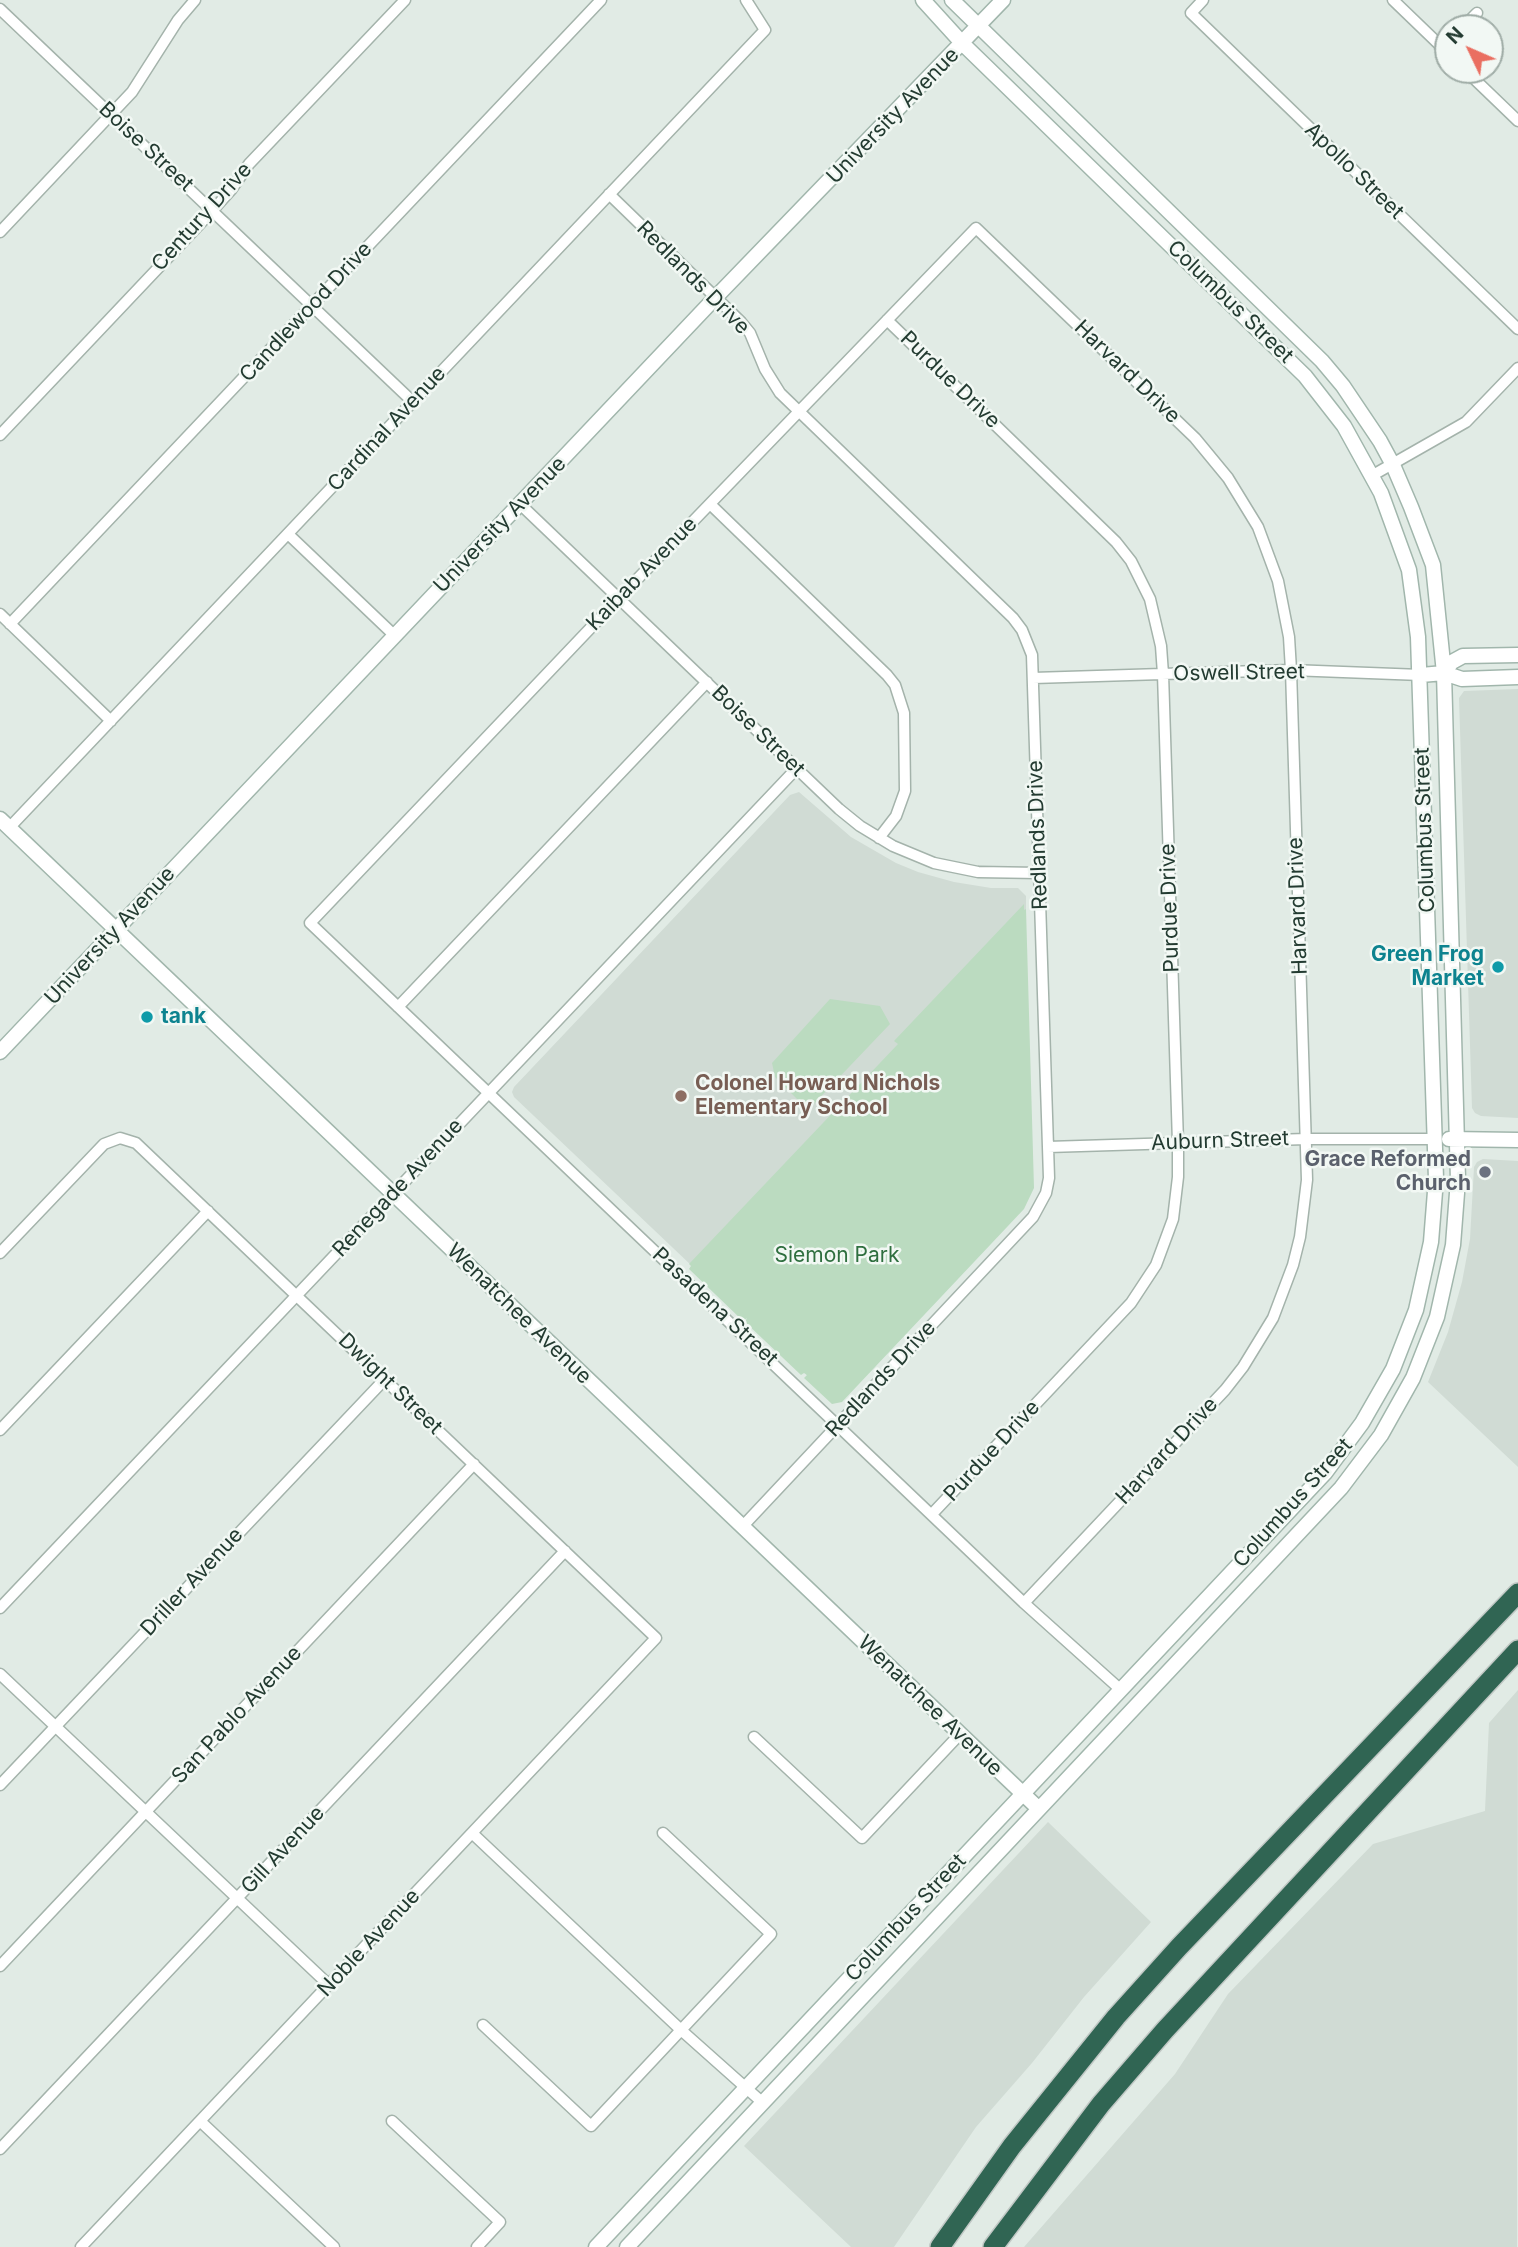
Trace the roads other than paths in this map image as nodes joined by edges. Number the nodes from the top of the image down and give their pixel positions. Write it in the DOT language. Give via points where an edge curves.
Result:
graph roads {
  1 [pos="195,0"];
  2 [pos="405,0"];
  3 [pos="601,0"];
  4 [pos="746,0"];
  5 [pos="923,0"];
  6 [pos="952,0"];
  7 [pos="1003,0"];
  8 [pos="1203,0"];
  9 [pos="1393,0"];
  10 [pos="0,9"];
  11 [pos="979,27"];
  12 [pos="1434,37"];
  13 [pos="963,44"];
  14 [pos="1480,84"];
  15 [pos="111,114"];
  16 [pos="1518,121"];
  17 [pos="609,194"];
  18 [pos="213,210"];
  19 [pos="976,228"];
  20 [pos="0,232"];
  21 [pos="715,298"];
  22 [pos="312,305"];
  23 [pos="887,320"];
  24 [pos="1518,329"];
  25 [pos="1518,368"];
  26 [pos="413,402"];
  27 [pos="799,412"];
  28 [pos="0,435"];
  29 [pos="1393,465"];
  30 [pos="1373,475"];
  31 [pos="520,504"];
  32 [pos="710,504"];
  33 [pos="288,534"];
  34 [pos="620,597"];
  35 [pos="0,614"];
  36 [pos="10,624"];
  37 [pos="395,636"];
  38 [pos="1518,655"];
  39 [pos="1291,670"];
  40 [pos="1444,673"];
  41 [pos="1163,674"];
  42 [pos="1420,675"];
  43 [pos="1518,677"];
  44 [pos="1033,678"];
  45 [pos="707,682"];
  46 [pos="111,720"];
  47 [pos="797,768"];
  48 [pos="5,824"];
  49 [pos="879,838"];
  50 [pos="1039,873"];
  51 [pos="310,923"];
  52 [pos="116,930"];
  53 [pos="398,1007"];
  54 [pos="0,1052"];
  55 [pos="489,1093"];
  56 [pos="1306,1139"];
  57 [pos="1435,1139"];
  58 [pos="1457,1139"];
  59 [pos="1518,1140"];
  60 [pos="1178,1143"];
  61 [pos="1048,1147"];
  62 [pos="393,1194"];
  63 [pos="208,1211"];
  64 [pos="0,1253"];
  65 [pos="297,1295"];
  66 [pos="385,1379"];
  67 [pos="838,1424"];
  68 [pos="0,1430"];
  69 [pos="474,1464"];
  70 [pos="932,1514"];
  71 [pos="742,1527"];
  72 [pos="565,1551"];
  73 [pos="1518,1593"];
  74 [pos="1024,1603"];
  75 [pos="0,1608"];
  76 [pos="656,1638"];
  77 [pos="1518,1650"];
  78 [pos="0,1674"];
  79 [pos="1121,1690"];
  80 [pos="56,1727"];
  81 [pos="960,1734"];
  82 [pos="754,1737"];
  83 [pos="0,1785"];
  84 [pos="1022,1794"];
  85 [pos="1039,1809"];
  86 [pos="145,1812"];
  87 [pos="472,1833"];
  88 [pos="663,1833"];
  89 [pos="237,1898"];
  90 [pos="0,1966"];
  91 [pos="328,1985"];
  92 [pos="483,2025"];
  93 [pos="681,2030"];
  94 [pos="746,2088"];
  95 [pos="763,2103"];
  96 [pos="200,2121"];
  97 [pos="392,2121"];
  98 [pos="0,2149"];
  99 [pos="81,2247"];
  100 [pos="334,2247"];
  101 [pos="477,2247"];
  102 [pos="596,2247"];
  103 [pos="627,2247"];
  104 [pos="940,2247"];
  105 [pos="993,2247"];
  1 -- 15 [label="street" via="145,75"];
  2 -- 18 [label="street, Century Drive" via="249,164"];
  3 -- 22 [label="street, Candlewood Drive"];
  4 -- 17 [label="street, Cardinal Avenue" via="765,30"];
  5 -- 13 [label="main road, Columbus Street"];
  6 -- 11 [label="main road, Columbus Street"];
  7 -- 11 [label="main road, University Avenue"];
  8 -- 24 [label="street, Apollo Street" via="1191,13"];
  9 -- 12 [label="street"];
  10 -- 15 [label="street, Boise Street"];
  11 -- 13 [label="main road, University Avenue"];
  11 -- 29 [label="main road, Columbus Street" via="1305,343 1363,413"];
  13 -- 21 [label="main road, University Avenue"];
  13 -- 30 [label="main road, Columbus Street" via="1297,367 1344,426"];
  14 -- 16 [label="street"];
  15 -- 18 [label="street, Boise Street"];
  15 -- 20 [label="street"];
  17 -- 21 [label="street, Redlands Drive"];
  17 -- 26 [label="street, Cardinal Avenue"];
  18 -- 22 [label="street, Boise Street"];
  18 -- 28 [label="street, Century Drive"];
  19 -- 23 [label="street, Kaibab Avenue"];
  19 -- 39 [label="street, Harvard Drive" via="1195,438 1228,478 1258,527 1278,581"];
  21 -- 27 [label="street, Redlands Drive" via="750,333 772,383"];
  21 -- 31 [label="main road, University Avenue"];
  22 -- 26 [label="street, Boise Street"];
  22 -- 36 [label="street, Candlewood Drive"];
  23 -- 27 [label="street, Kaibab Avenue"];
  23 -- 41 [label="street, Purdue Drive" via="1116,542 1150,599"];
  25 -- 29 [label="street" via="1466,422"];
  26 -- 33 [label="street, Cardinal Avenue"];
  27 -- 32 [label="street, Kaibab Avenue"];
  27 -- 44 [label="street, Redlands Drive" via="1013,618 1029,643"];
  29 -- 30 [label="street"];
  29 -- 40 [label="main road, Columbus Street" via="1433,565"];
  30 -- 42 [label="main road, Columbus Street" via="1409,570"];
  31 -- 34 [label="street, Boise Street"];
  31 -- 37 [label="main road, University Avenue"];
  32 -- 34 [label="street, Kaibab Avenue"];
  32 -- 49 [label="street" via="895,685 904,713 905,790 896,816"];
  33 -- 37 [label="street"];
  33 -- 46 [label="street, Cardinal Avenue"];
  34 -- 45 [label="street, Boise Street"];
  34 -- 51 [label="street, Kaibab Avenue"];
  35 -- 36 [label="street"];
  36 -- 46 [label="street"];
  37 -- 52 [label="main road, University Avenue"];
  38 -- 40 [label="main road, Oswell Street" via="1463,656"];
  39 -- 41 [label="street, Oswell Street"];
  39 -- 42 [label="street, Oswell Street"];
  39 -- 56 [label="street, Harvard Drive"];
  40 -- 42 [label="main road, Oswell Street"];
  40 -- 43 [label="main road, Oswell Street" via="1462,679"];
  40 -- 58 [label="main road, Columbus Street"];
  41 -- 44 [label="street, Oswell Street"];
  41 -- 60 [label="street, Purdue Drive"];
  42 -- 57 [label="main road, Columbus Street"];
  44 -- 50 [label="street, Redlands Drive"];
  45 -- 47 [label="street, Boise Street"];
  45 -- 53 [label="street"];
  46 -- 48 [label="street, Cardinal Avenue"];
  47 -- 49 [label="street, Boise Street" via="839,809"];
  47 -- 55 [label="street, Renegade Avenue"];
  48 -- 52 [label="main road, Wenatchee Avenue"];
  49 -- 50 [label="street, Boise Street" via="956,868"];
  50 -- 61 [label="street, Redlands Drive"];
  51 -- 53 [label="street, Pasadena Street"];
  52 -- 54 [label="main road, University Avenue"];
  52 -- 62 [label="main road, Wenatchee Avenue"];
  53 -- 55 [label="street, Pasadena Street"];
  55 -- 62 [label="street, Renegade Avenue"];
  55 -- 67 [label="street, Pasadena Street"];
  56 -- 57 [label="street, Auburn Street"];
  56 -- 60 [label="street, Auburn Street"];
  56 -- 74 [label="street, Harvard Drive" via="1300,1237 1284,1292 1259,1343 1225,1390"];
  57 -- 58 [label="main road, Auburn Street"];
  57 -- 79 [label="main road, Columbus Street" via="1435,1211 1424,1280 1405,1340 1379,1396 1325,1473"];
  58 -- 59 [label="main road, Auburn Street"];
  58 -- 85 [label="main road, Columbus Street" via="1457,1212 1446,1285 1418,1368 1381,1435 1341,1488"];
  60 -- 61 [label="street, Auburn Street"];
  60 -- 70 [label="street, Purdue Drive" via="1173,1219 1144,1286"];
  61 -- 67 [label="street, Redlands Drive" via="1046,1193 1034,1217"];
  62 -- 65 [label="street, Renegade Avenue"];
  62 -- 71 [label="main road, Wenatchee Avenue"];
  63 -- 64 [label="street, Dwight Street" via="136,1143 120,1138 104,1144"];
  63 -- 65 [label="street, Dwight Street"];
  63 -- 68 [label="street"];
  65 -- 66 [label="street, Dwight Street"];
  65 -- 75 [label="street, Renegade Avenue"];
  66 -- 69 [label="street, Dwight Street"];
  66 -- 80 [label="street, Driller Avenue"];
  67 -- 70 [label="street, Pasadena Street"];
  67 -- 71 [label="street, Redlands Drive"];
  69 -- 72 [label="street, Dwight Street"];
  69 -- 86 [label="street, San Pablo Avenue"];
  70 -- 74 [label="street, Pasadena Street"];
  71 -- 81 [label="main road, Wenatchee Avenue"];
  72 -- 76 [label="street, Dwight Street"];
  72 -- 89 [label="street, Gill Avenue"];
  73 -- 104 [label="highway" via="1116,2017 1019,2137"];
  74 -- 79 [label="street, Pasadena Street"];
  76 -- 87 [label="street, Noble Avenue"];
  77 -- 105 [label="highway" via="1165,2030"];
  78 -- 80 [label="street"];
  79 -- 84 [label="main road, Columbus Street"];
  80 -- 83 [label="street, Driller Avenue"];
  80 -- 86 [label="street"];
  81 -- 82 [label="street" via="862,1838"];
  81 -- 84 [label="main road, Wenatchee Avenue"];
  84 -- 85 [label="main road, Wenatchee Avenue"];
  84 -- 94 [label="main road, Columbus Street"];
  85 -- 95 [label="main road, Columbus Street"];
  86 -- 89 [label="street"];
  86 -- 90 [label="street, San Pablo Avenue"];
  87 -- 91 [label="street, Noble Avenue"];
  87 -- 93 [label="street"];
  88 -- 93 [label="street" via="771,1934"];
  89 -- 91 [label="street"];
  89 -- 98 [label="street, Gill Avenue"];
  91 -- 96 [label="street, Noble Avenue"];
  92 -- 93 [label="street" via="591,2126"];
  93 -- 94 [label="street"];
  94 -- 95 [label="street"];
  94 -- 102 [label="main road, Columbus Street"];
  95 -- 103 [label="main road, Columbus Street"];
  96 -- 99 [label="street, Noble Avenue"];
  96 -- 100 [label="street"];
  97 -- 101 [label="street" via="500,2222"];
}
